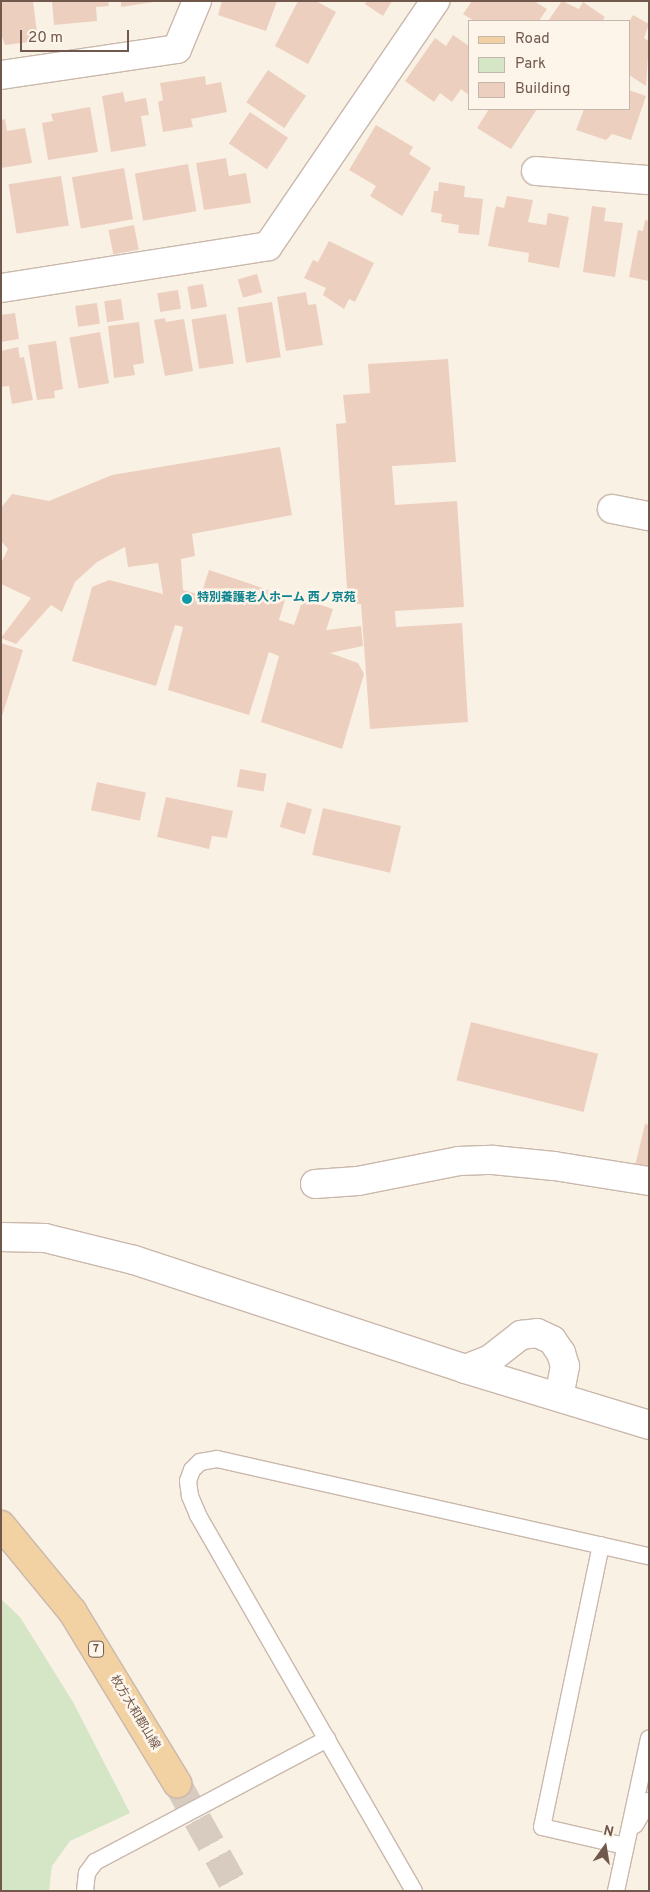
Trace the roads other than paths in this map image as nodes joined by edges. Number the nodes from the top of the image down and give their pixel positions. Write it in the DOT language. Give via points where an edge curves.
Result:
graph roads {
  1 [pos="197,1"];
  2 [pos="435,1"];
  3 [pos="1,75"];
  4 [pos="536,171"];
  5 [pos="649,180"];
  6 [pos="1,288"];
  7 [pos="612,510"];
  8 [pos="649,516"];
  9 [pos="649,1181"];
  10 [pos="315,1184"];
  11 [pos="1,1237"];
  12 [pos="465,1369"];
  13 [pos="559,1396"];
  14 [pos="649,1425"];
  15 [pos="1,1525"];
  16 [pos="601,1546"];
  17 [pos="649,1556"];
  18 [pos="327,1739"];
  19 [pos="649,1739"];
  20 [pos="177,1783"];
  21 [pos="649,1802"];
  22 [pos="626,1842"];
  23 [pos="84,1891"];
  24 [pos="414,1891"];
  25 [pos="616,1891"];
  1 -- 3 [label="street" via="177,49"];
  2 -- 6 [label="street" via="268,246"];
  4 -- 5 [label="street"];
  7 -- 8 [label="street"];
  9 -- 10 [label="street" via="493,1160 459,1161 358,1181"];
  11 -- 12 [label="street" via="45,1238 134,1260"];
  12 -- 13 [label="street"];
  12 -- 13 [label="street" via="489,1360 521,1335 537,1333 552,1340 561,1353 565,1366"];
  13 -- 14 [label="street"];
  15 -- 20 [label="main road, 枚方大和郡山線 / 7" via="72,1611"];
  16 -- 17 [label="lane"];
  16 -- 18 [label="lane" via="217,1459 200,1462 188,1481 198,1515"];
  16 -- 22 [label="lane" via="542,1827"];
  18 -- 23 [label="lane" via="95,1862 88,1873"];
  18 -- 24 [label="lane"];
  19 -- 22 [label="lane"];
  21 -- 22 [label="lane"];
  22 -- 25 [label="lane"];
}
